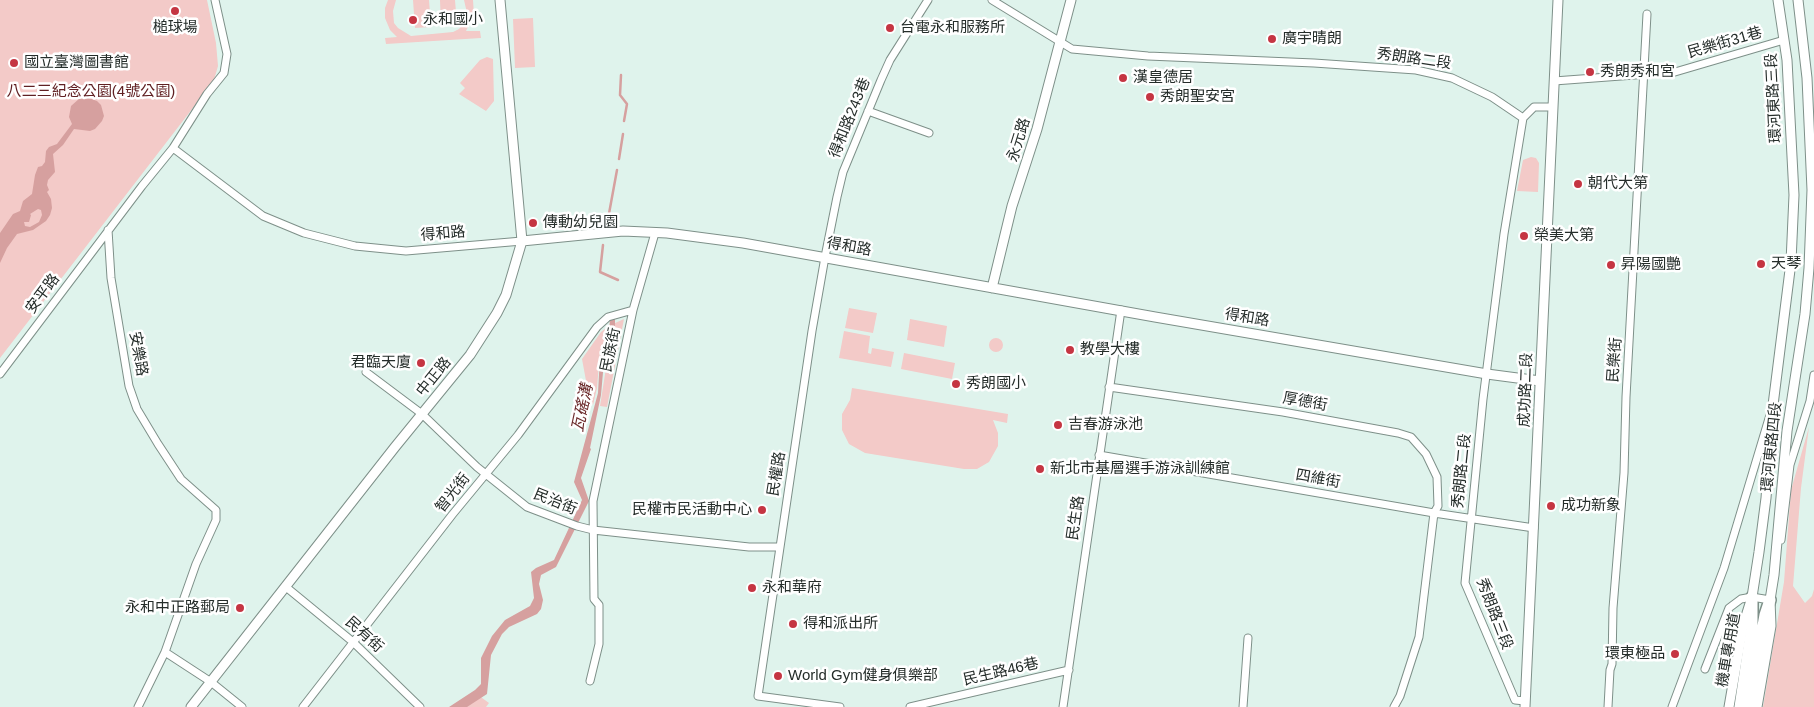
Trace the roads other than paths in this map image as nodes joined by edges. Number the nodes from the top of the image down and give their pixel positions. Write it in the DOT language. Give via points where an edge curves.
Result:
graph roads {
  1 [pos="222,0"];
  2 [pos="500,0"];
  3 [pos="928,0"];
  4 [pos="992,0"];
  5 [pos="1071,0"];
  6 [pos="1558,0"];
  7 [pos="1778,0"];
  8 [pos="1798,0"];
  9 [pos="216,3"];
  10 [pos="1647,14"];
  11 [pos="1784,40"];
  12 [pos="1060,42"];
  13 [pos="1644,76"];
  14 [pos="1554,81"];
  15 [pos="1553,107"];
  16 [pos="868,111"];
  17 [pos="1523,118"];
  18 [pos="929,133"];
  19 [pos="173,148"];
  20 [pos="1794,195"];
  21 [pos="108,230"];
  22 [pos="655,233"];
  23 [pos="522,241"];
  24 [pos="825,256"];
  25 [pos="992,288"];
  26 [pos="633,310"];
  27 [pos="1121,310"];
  28 [pos="366,372"];
  29 [pos="0,374"];
  30 [pos="1487,374"];
  31 [pos="1814,374"];
  32 [pos="1540,381"];
  33 [pos="1109,387"];
  34 [pos="1773,405"];
  35 [pos="422,414"];
  36 [pos="1099,455"];
  37 [pos="485,474"];
  38 [pos="1434,513"];
  39 [pos="1471,518"];
  40 [pos="1534,528"];
  41 [pos="593,530"];
  42 [pos="780,547"];
  43 [pos="1774,575"];
  44 [pos="286,587"];
  45 [pos="1752,597"];
  46 [pos="1770,600"];
  47 [pos="1248,638"];
  48 [pos="353,642"];
  49 [pos="165,652"];
  50 [pos="1705,669"];
  51 [pos="1069,670"];
  52 [pos="590,681"];
  53 [pos="211,682"];
  54 [pos="1525,704"];
  55 [pos="820,706"];
  56 [pos="138,707"];
  57 [pos="191,707"];
  58 [pos="242,707"];
  59 [pos="303,707"];
  60 [pos="420,707"];
  61 [pos="840,707"];
  62 [pos="910,707"];
  63 [pos="1063,707"];
  64 [pos="1243,707"];
  65 [pos="1394,707"];
  66 [pos="1608,707"];
  67 [pos="1672,707"];
  68 [pos="1729,707"];
  69 [pos="1733,707"];
  70 [pos="1740,707"];
  71 [pos="1750,707"];
  72 [pos="1757,707"];
  1 -- 9 [label="street"];
  2 -- 23 [label="street, 中正路"];
  3 -- 16 [label="street, 得和路243巷" via="890,60"];
  4 -- 12 [label="street, 秀朗路二段"];
  5 -- 12 [label="street, 永元路"];
  6 -- 14 [label="street, 成功路二段"];
  7 -- 11 [label="street, 環河東路三段"];
  8 -- 43 [label="street, 環河東路四段" via="1807,78 1812,190 1809,268 1786,431"];
  9 -- 19 [label="street" via="227,54 224,73"];
  10 -- 13 [label="street, 民樂街"];
  11 -- 13 [label="street, 民樂街31巷" via="1675,72"];
  11 -- 20 [label="street, 環河東路三段"];
  12 -- 17 [label="street, 秀朗路二段" via="1072,49 1148,56 1416,70 1452,78 1492,97"];
  12 -- 25 [label="street, 永元路" via="1012,206"];
  13 -- 14 [label="street, 民樂街31巷"];
  13 -- 66 [label="street, 民樂街" via="1624,473"];
  14 -- 15 [label="street, 成功路二段"];
  15 -- 17 [label="street" via="1534,107"];
  15 -- 32 [label="street, 成功路二段"];
  16 -- 18 [label="street"];
  16 -- 24 [label="street, 得和路243巷" via="843,172"];
  17 -- 30 [label="street, 秀朗路二段" via="1504,234"];
  19 -- 21 [label="street"];
  19 -- 23 [label="street, 得和路" via="264,216 304,233 355,246 406,251"];
  20 -- 34 [label="street, 環河東路四段" via="1791,262"];
  21 -- 29 [label="street, 安平路"];
  21 -- 49 [label="street, 安樂路" via="117,312 129,386 137,409 181,479 216,510 216,520 196,564"];
  22 -- 23 [label="street, 得和路" via="623,231"];
  22 -- 24 [label="street, 得和路"];
  22 -- 26 [label="street, 民族街"];
  23 -- 35 [label="street, 中正路" via="506,296 497,313 470,355"];
  24 -- 25 [label="street, 得和路"];
  24 -- 42 [label="street, 民權路"];
  25 -- 27 [label="street, 得和路"];
  26 -- 37 [label="street, 智光街" via="608,317 597,327 518,435"];
  26 -- 41 [label="street, 民族街" via="593,501"];
  27 -- 30 [label="street, 得和路"];
  27 -- 33 [label="street, 民生路"];
  28 -- 35 [label="street, 民治街"];
  30 -- 32 [label="street, 得和路"];
  30 -- 39 [label="street, 秀朗路二段"];
  31 -- 43 [label="street" via="1810,401 1790,465 1784,524"];
  32 -- 40 [label="street, 成功路二段"];
  33 -- 36 [label="street, 民生路"];
  33 -- 38 [label="street, 厚德街" via="1284,412 1411,437 1426,454 1437,477 1438,506"];
  34 -- 45 [label="street, 環河東路四段" via="1766,498"];
  34 -- 67 [label="street, 環河東路四段" via="1724,568"];
  35 -- 37 [label="street, 民治街"];
  35 -- 44 [label="street, 中正路"];
  36 -- 38 [label="street, 四維街"];
  36 -- 51 [label="street, 民生路"];
  37 -- 41 [label="street, 民治街" via="527,507"];
  37 -- 48 [label="street, 智光街"];
  38 -- 39 [label="street, 四維街"];
  38 -- 65 [label="street, 厚德街" via="1419,637"];
  39 -- 40 [label="street, 四維街"];
  39 -- 54 [label="street, 秀朗路三段" via="1465,583 1515,700"];
  40 -- 54 [label="street, 成功路二段"];
  41 -- 42 [label="street, 民治街" via="749,547"];
  41 -- 52 [label="street, 民族街" via="594,599 599,605 599,644"];
  42 -- 55 [label="street, 民權路" via="758,696"];
  43 -- 46 [label="street, 環河東路四段"];
  44 -- 48 [label="street, 民有街"];
  44 -- 53 [label="street, 中正路"];
  45 -- 46 [label="street"];
  45 -- 50 [label="street" via="1741,599 1729,608"];
  45 -- 68 [label="street, 環河東路四段" via="1743,626"];
  45 -- 69 [label="street, 機車專用道"];
  45 -- 70 [label="highway" via="1752,627"];
  46 -- 71 [label="highway" via="1764,615"];
  46 -- 72 [label="street, 環河東路四段" via="1771,626"];
  47 -- 64 [label="street"];
  48 -- 59 [label="street, 智光街"];
  48 -- 60 [label="street, 民有街"];
  49 -- 53 [label="street"];
  49 -- 56 [label="street, 安樂路"];
  51 -- 62 [label="street, 民生路46巷"];
  51 -- 63 [label="street, 民生路"];
  53 -- 57 [label="street, 中正路"];
  53 -- 58 [label="street"];
  55 -- 61 [label="street"];
}
